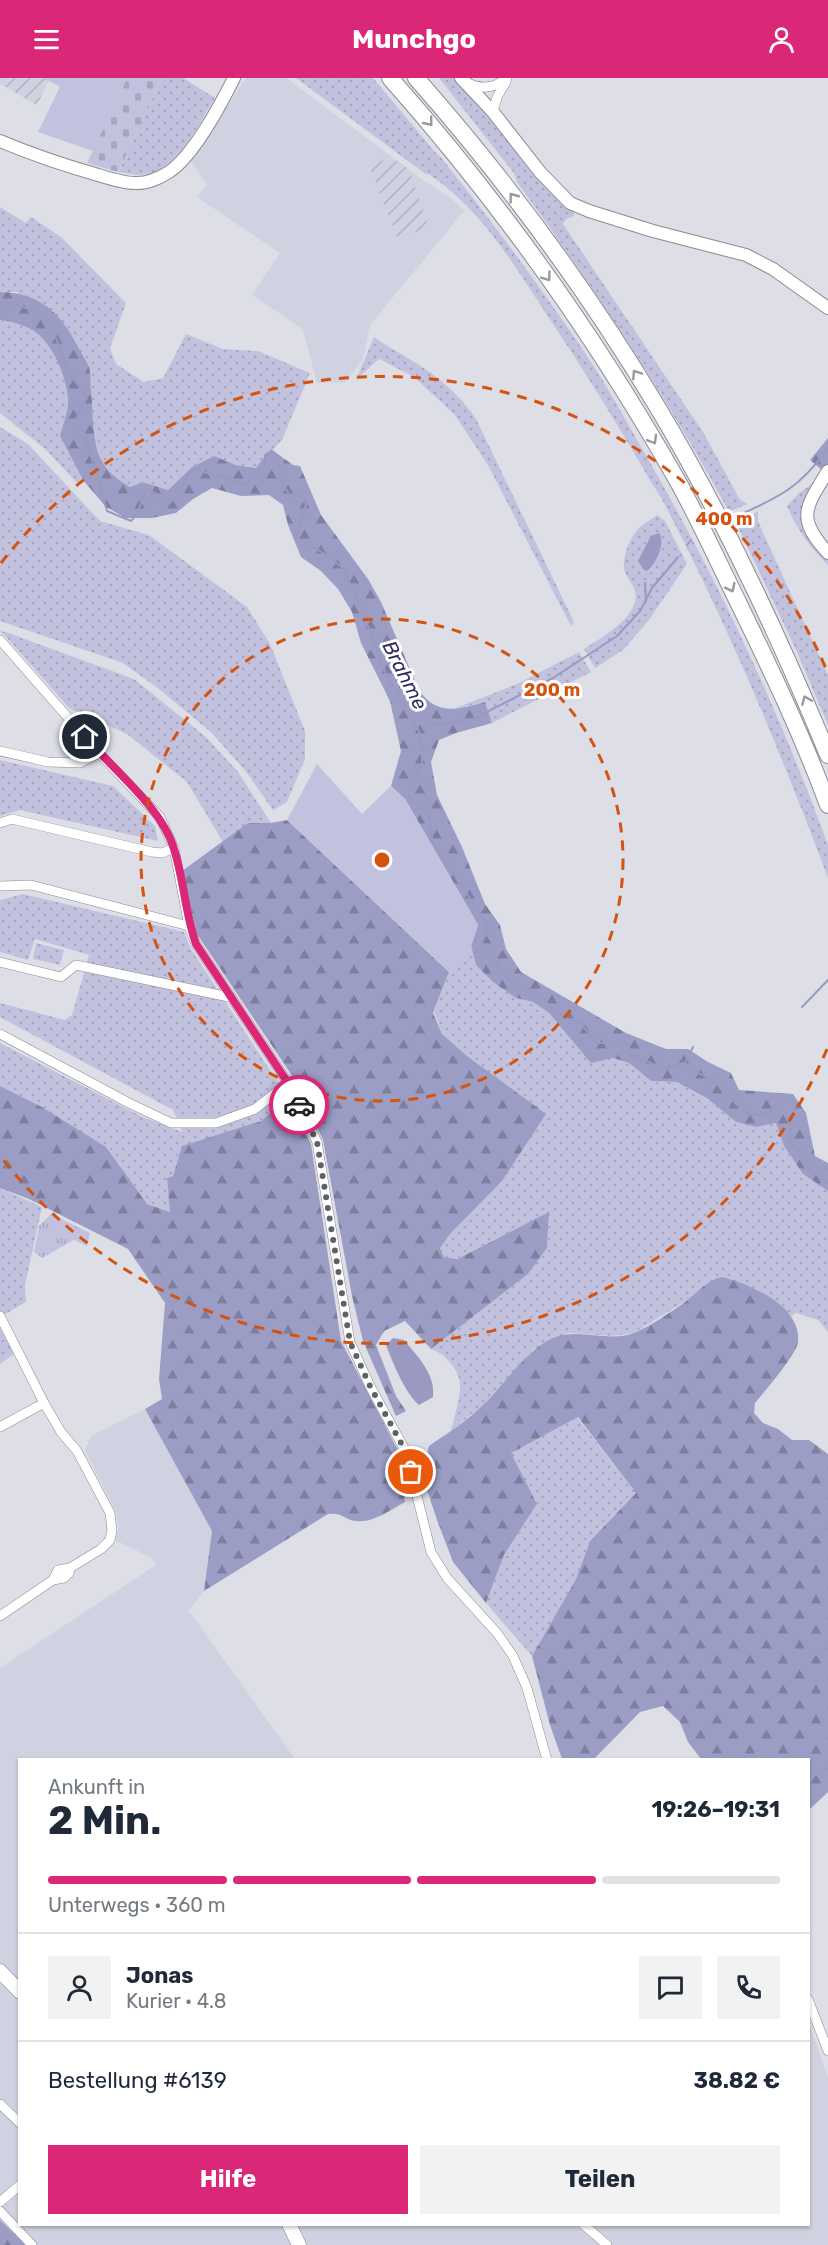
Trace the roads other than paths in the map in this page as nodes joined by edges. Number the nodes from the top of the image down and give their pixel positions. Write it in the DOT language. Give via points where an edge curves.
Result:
graph roads {
  1 [pos="234,78"];
  2 [pos="390,78"];
  3 [pos="416,78"];
  4 [pos="508,78"];
  5 [pos="463,80"];
  6 [pos="493,112"];
  7 [pos="0,141"];
  8 [pos="828,308"];
  9 [pos="828,471"];
  10 [pos="828,553"];
  11 [pos="0,640"];
  12 [pos="0,751"];
  13 [pos="99,753"];
  14 [pos="828,754"];
  15 [pos="828,805"];
  16 [pos="0,823"];
  17 [pos="174,848"];
  18 [pos="0,886"];
  19 [pos="189,926"];
  20 [pos="0,962"];
  21 [pos="230,997"];
  22 [pos="0,1034"];
  23 [pos="288,1083"];
  24 [pos="0,1316"];
  25 [pos="44,1403"];
  26 [pos="0,1427"];
  27 [pos="0,1616"];
  28 [pos="546,1758"];
  29 [pos="0,1971"];
  30 [pos="18,1990"];
  31 [pos="810,2004"];
  32 [pos="828,2051"];
  33 [pos="0,2104"];
  34 [pos="18,2121"];
  35 [pos="18,2187"];
  36 [pos="0,2202"];
  37 [pos="0,2211"];
  38 [pos="280,2226"];
  39 [pos="290,2226"];
  40 [pos="585,2226"];
  41 [pos="32,2245"];
  42 [pos="289,2245"];
  43 [pos="299,2245"];
  44 [pos="607,2245"];
  1 -- 7 [label="street" via="182,160 159,178 138,184 72,168"];
  2 -- 15 [label="highway, one-way" via="503,216 572,311 633,406 701,525 788,706"];
  14 -- 3 [label="highway, one-way" via="727,532 658,408 568,271 481,155"];
  4 -- 5 [label="street" via="487,87"];
  4 -- 6 [label="street"];
  5 -- 6 [label="street"];
  6 -- 8 [label="street" via="570,203 652,231 746,255"];
  9 -- 10 [label="street" via="811,498 807,515 813,535"];
  11 -- 13 [label="street"];
  12 -- 13 [label="street" via="48,762 80,763"];
  13 -- 17 [label="street" via="160,817"];
  16 -- 17 [label="street" via="12,819 152,852"];
  17 -- 19 [label="street"];
  18 -- 19 [label="street" via="30,885"];
  19 -- 21 [label="street"];
  20 -- 21 [label="street" via="61,977 76,965"];
  21 -- 23 [label="street"];
  22 -- 23 [label="street" via="171,1123 216,1124 255,1109"];
  23 -- 28 [label="street" via="317,1142 350,1342 406,1452 431,1552 447,1578 513,1656 527,1688"];
  24 -- 25 [label="street"];
  25 -- 26 [label="street"];
  25 -- 27 [label="street" via="110,1513 110,1540 70,1568 64,1578 52,1580"];
  29 -- 30 [label="main road"];
  31 -- 32 [label="street"];
  33 -- 34 [label="street"];
  35 -- 36 [label="street"];
  37 -- 41 [label="street"];
  38 -- 42 [label="main road"];
  39 -- 43 [label="main road"];
  40 -- 44 [label="street"];
}
